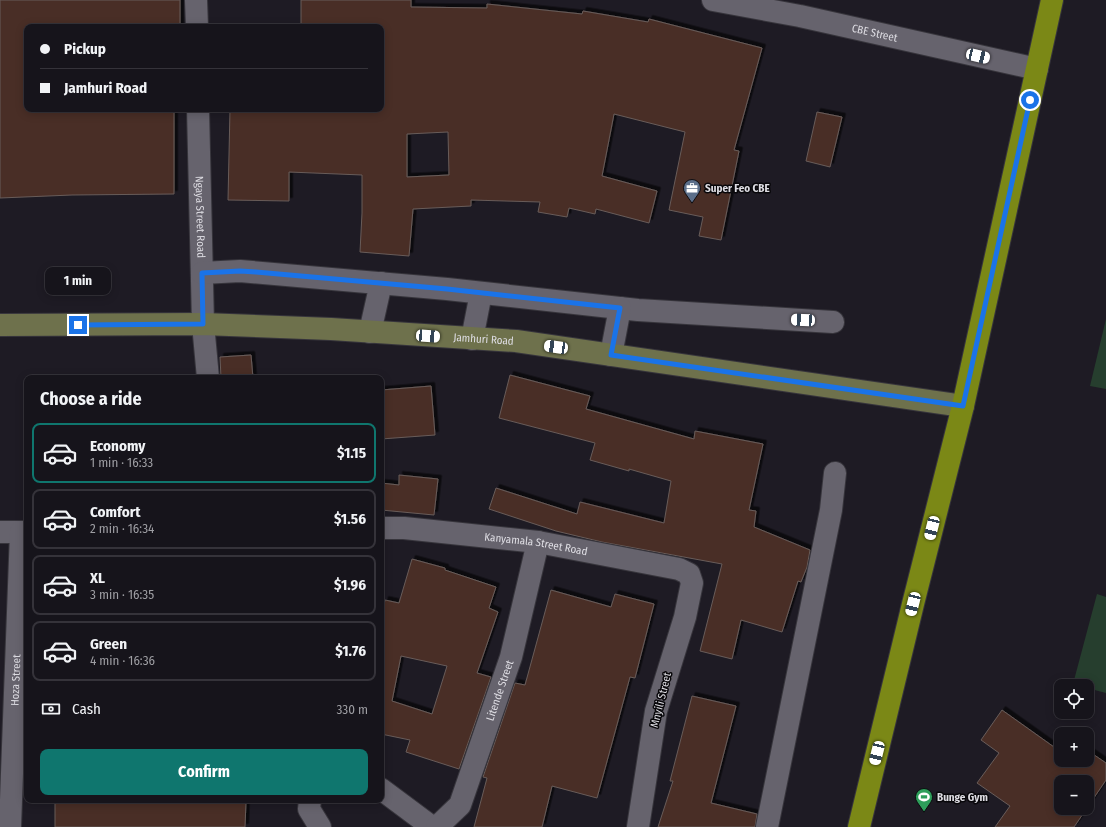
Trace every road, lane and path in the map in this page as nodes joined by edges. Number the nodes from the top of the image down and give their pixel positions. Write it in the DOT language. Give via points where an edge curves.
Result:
graph roads {
  1 [pos="196,0"];
  2 [pos="713,0"];
  3 [pos="1052,0"];
  4 [pos="196,24"];
  5 [pos="1037,69"];
  6 [pos="198,112"];
  7 [pos="202,273"];
  8 [pos="381,283"];
  9 [pos="481,293"];
  10 [pos="620,308"];
  11 [pos="833,322"];
  12 [pos="203,324"];
  13 [pos="0,325"];
  14 [pos="370,332"];
  15 [pos="472,339"];
  16 [pos="611,355"];
  17 [pos="208,375"];
  18 [pos="963,406"];
  19 [pos="835,473"];
  20 [pos="384,528"];
  21 [pos="16,532"];
  22 [pos="538,542"];
  23 [pos="689,574"];
  24 [pos="384,791"];
  25 [pos="310,803"];
  26 [pos="10,827"];
  27 [pos="320,827"];
  28 [pos="432,827"];
  29 [pos="437,827"];
  30 [pos="638,827"];
  31 [pos="767,827"];
  32 [pos="859,827"];
  1 -- 4 [label="street"];
  2 -- 5 [label="street, CBE Street" via="800,16"];
  3 -- 5 [label="highway"];
  5 -- 18 [label="highway"];
  6 -- 7 [label="street, Ngaya Street Road"];
  7 -- 8 [label="street" via="240,271"];
  7 -- 12 [label="street, Ngaya Street Road"];
  8 -- 9 [label="street"];
  8 -- 14 [label="street"];
  9 -- 10 [label="street"];
  9 -- 15 [label="street"];
  10 -- 11 [label="street"];
  10 -- 16 [label="street"];
  12 -- 13 [label="main road, Jamhuri Road"];
  12 -- 14 [label="main road, Jamhuri Road"];
  12 -- 17 [label="street, Ngaya Street Road"];
  14 -- 15 [label="main road, Jamhuri Road"];
  15 -- 16 [label="main road, Jamhuri Road" via="516,341"];
  16 -- 18 [label="main road, Jamhuri Road"];
  18 -- 32 [label="highway"];
  19 -- 31 [label="street" via="831,510"];
  20 -- 22 [label="street, Kanyamala Street Road"];
  21 -- 26 [label="street, Hoza Street"];
  22 -- 23 [label="street, Kanyamala Street Road" via="679,569"];
  22 -- 29 [label="street, Litende Street" via="511,657 460,805"];
  23 -- 30 [label="street, Mnyili Street" via="692,583 684,617 656,711"];
  24 -- 28 [label="street"];
  25 -- 27 [label="street" via="309,808"];
}
